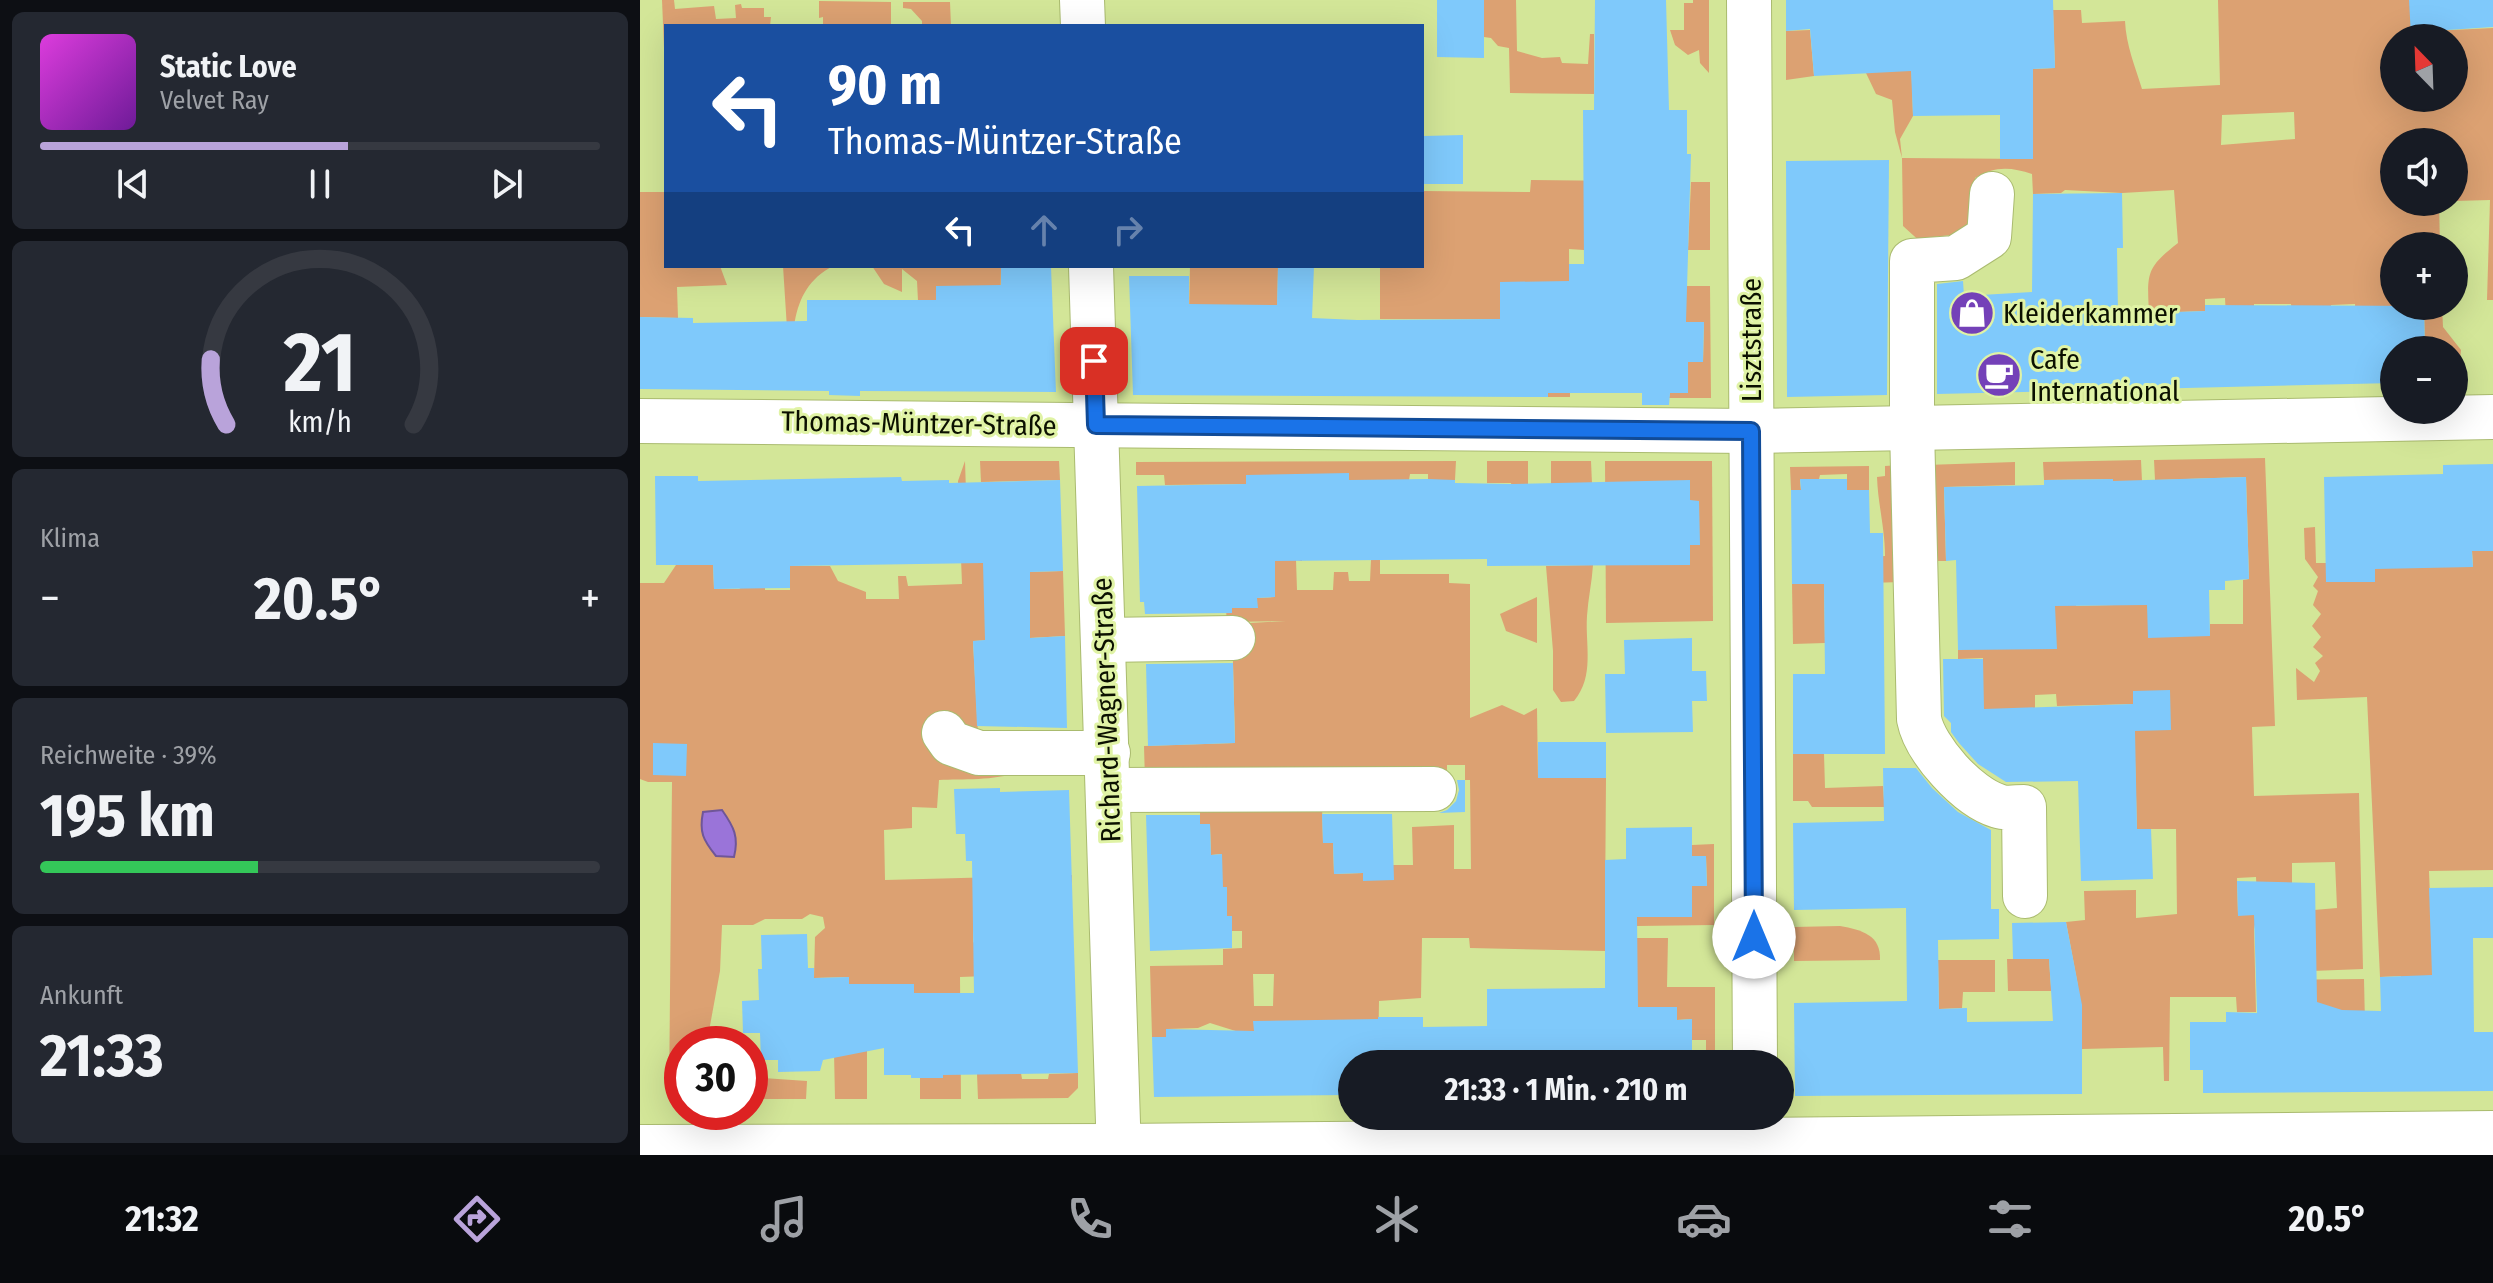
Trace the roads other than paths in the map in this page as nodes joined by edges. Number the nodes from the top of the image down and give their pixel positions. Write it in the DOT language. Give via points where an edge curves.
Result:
graph roads {
  1 [pos="1082,0"];
  2 [pos="1749,0"];
  3 [pos="1083,24"];
  4 [pos="1992,194"];
  5 [pos="1091,268"];
  6 [pos="2493,417"];
  7 [pos="640,421"];
  8 [pos="1096,425"];
  9 [pos="1912,428"];
  10 [pos="1751,431"];
  11 [pos="1233,638"];
  12 [pos="1104,640"];
  13 [pos="944,733"];
  14 [pos="1108,772"];
  15 [pos="1434,789"];
  16 [pos="2025,896"];
  17 [pos="1755,1050"];
  18 [pos="2493,1133"];
  19 [pos="1756,1137"];
  20 [pos="640,1147"];
  21 [pos="1119,1150"];
  1 -- 3 [label="street"];
  2 -- 10 [label="street, Lisztstraße"];
  4 -- 9 [label="street" via="1989,237 1956,258 1912,261"];
  5 -- 8 [label="street, Richard-Wagner-Straße"];
  6 -- 9 [label="street, Thomas-Müntzer-Straße"];
  7 -- 8 [label="street, Thomas-Müntzer-Straße"];
  8 -- 10 [label="street, Thomas-Müntzer-Straße"];
  8 -- 12 [label="street, Richard-Wagner-Straße"];
  9 -- 10 [label="street, Thomas-Müntzer-Straße"];
  9 -- 16 [label="street" via="1922,734 1969,791 2001,807 2024,807"];
  10 -- 17 [label="street, Lisztstraße"];
  11 -- 12 [label="street"];
  12 -- 14 [label="street, Richard-Wagner-Straße"];
  13 -- 14 [label="street" via="951,743 979,753"];
  14 -- 15 [label="street"];
  14 -- 21 [label="street, Richard-Wagner-Straße"];
  18 -- 19 [label="street"];
  19 -- 21 [label="street"];
  20 -- 21 [label="street"];
}
